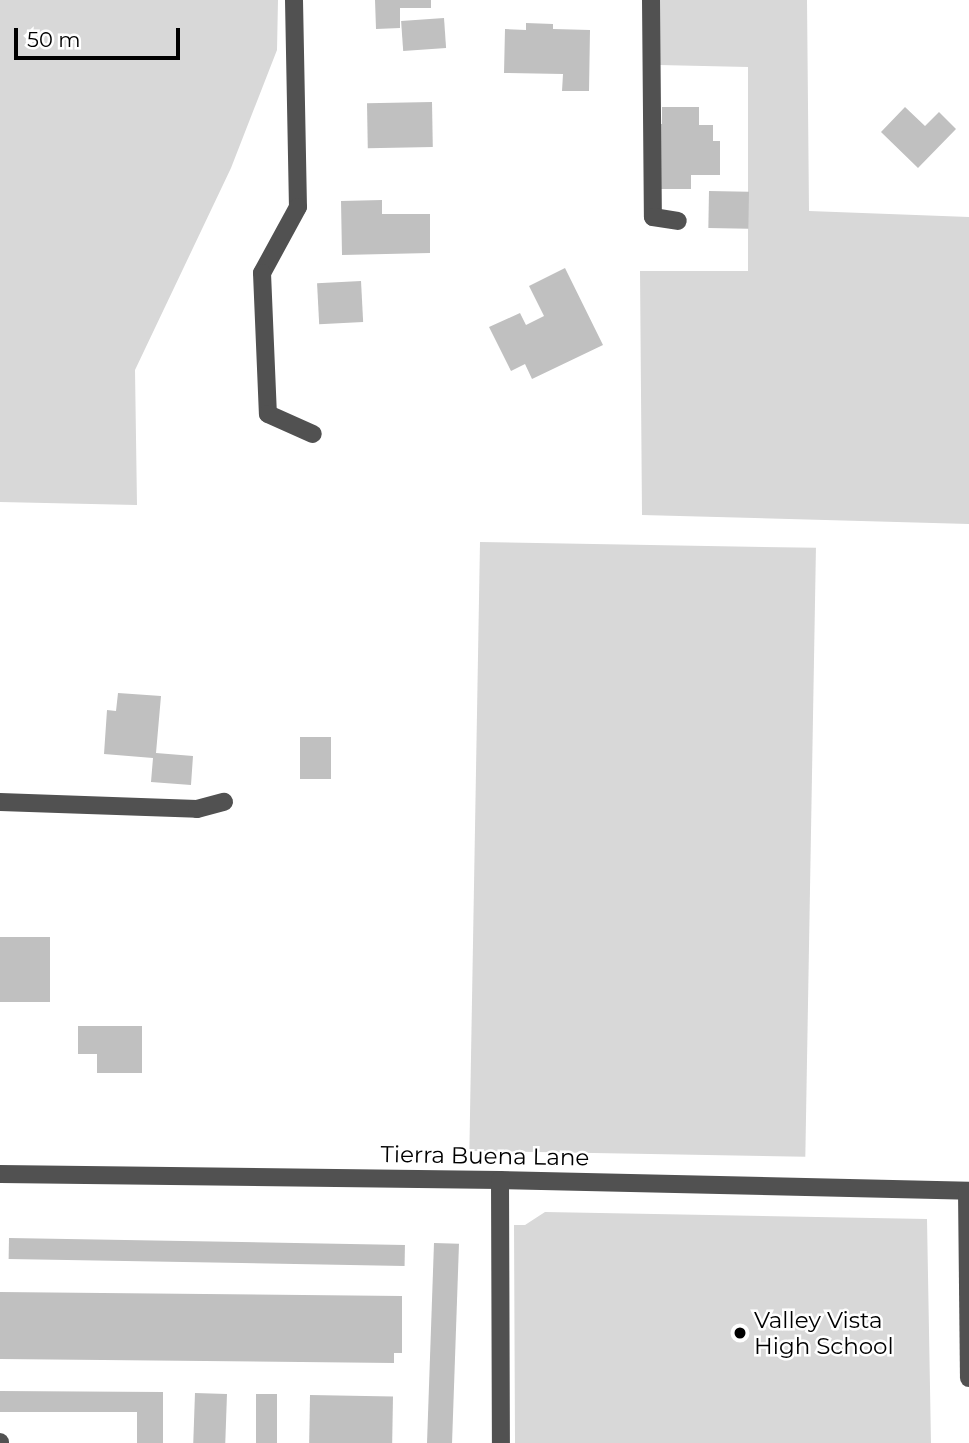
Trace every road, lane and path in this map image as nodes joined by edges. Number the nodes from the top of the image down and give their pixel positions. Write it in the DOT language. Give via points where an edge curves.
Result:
graph roads {
  1 [pos="294,0"];
  2 [pos="651,0"];
  3 [pos="678,221"];
  4 [pos="313,434"];
  5 [pos="0,802"];
  6 [pos="224,802"];
  7 [pos="0,1174"];
  8 [pos="500,1180"];
  9 [pos="968,1191"];
  10 [pos="969,1378"];
  11 [pos="501,1443"];
  1 -- 4 [label="street" via="298,207 262,273 268,414"];
  2 -- 3 [label="street" via="653,217"];
  5 -- 6 [label="street" via="197,809"];
  7 -- 8 [label="street, Tierra Buena Lane"];
  8 -- 9 [label="street, Tierra Buena Lane"];
  8 -- 11 [label="street"];
  9 -- 10 [label="street"];
}
